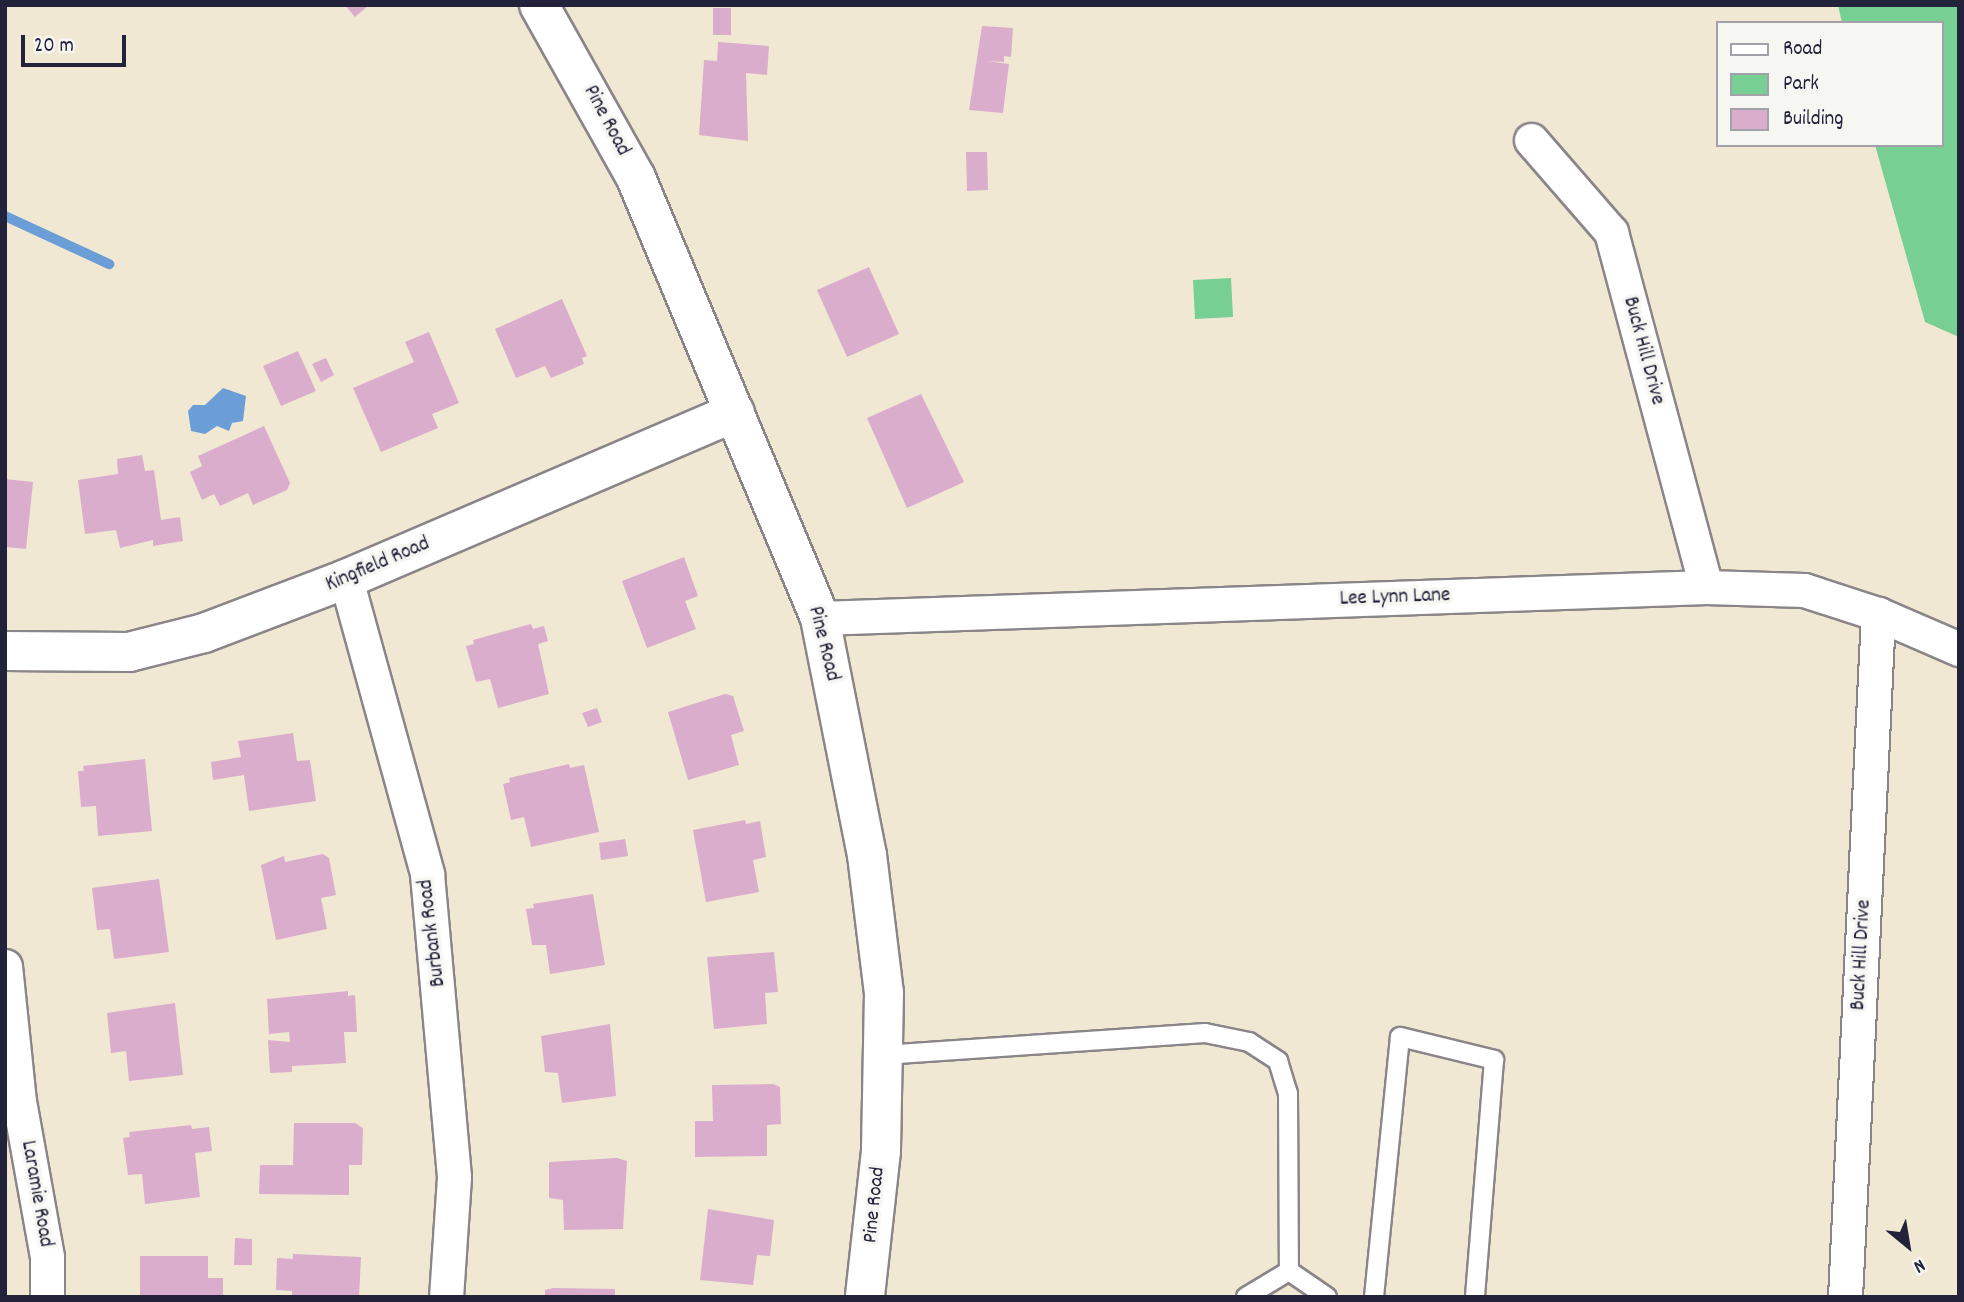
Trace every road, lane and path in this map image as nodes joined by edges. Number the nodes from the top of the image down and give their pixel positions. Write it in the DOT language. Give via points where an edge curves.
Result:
graph roads {
  1 [pos="539,5"];
  2 [pos="1531,140"];
  3 [pos="735,412"];
  4 [pos="346,579"];
  5 [pos="1706,587"];
  6 [pos="1878,614"];
  7 [pos="820,618"];
  8 [pos="1959,649"];
  9 [pos="5,650"];
  10 [pos="5,966"];
  11 [pos="883,1055"];
  12 [pos="12,1101"];
  13 [pos="1289,1271"];
  14 [pos="47,1297"];
  15 [pos="446,1297"];
  16 [pos="865,1297"];
  17 [pos="1246,1297"];
  18 [pos="1327,1297"];
  19 [pos="1374,1297"];
  20 [pos="1475,1297"];
  21 [pos="1845,1297"];
  1 -- 3 [label="street, Pine Road" via="636,178"];
  2 -- 5 [label="street, Buck Hill Drive" via="1611,232"];
  3 -- 4 [label="street, Kingfield Road"];
  3 -- 7 [label="street, Pine Road"];
  4 -- 9 [label="street, Kingfield Road" via="204,633 129,652"];
  4 -- 15 [label="street, Burbank Road" via="427,874 454,1177"];
  5 -- 6 [label="street, Lee Lynn Lane" via="1804,590"];
  5 -- 7 [label="street, Lee Lynn Lane"];
  6 -- 8 [label="street, Lee Lynn Lane"];
  6 -- 21 [label="street, Buck Hill Drive"];
  7 -- 11 [label="street, Pine Road" via="867,856 884,993"];
  10 -- 12 [label="street, Laramie Road"];
  11 -- 13 [label="lane" via="1205,1033 1249,1042 1278,1061 1288,1093"];
  11 -- 16 [label="street, Pine Road" via="881,1151"];
  12 -- 14 [label="street, Laramie Road" via="47,1257"];
  13 -- 17 [label="lane"];
  13 -- 18 [label="lane"];
  19 -- 20 [label="lane" via="1400,1038 1494,1060"];
}
